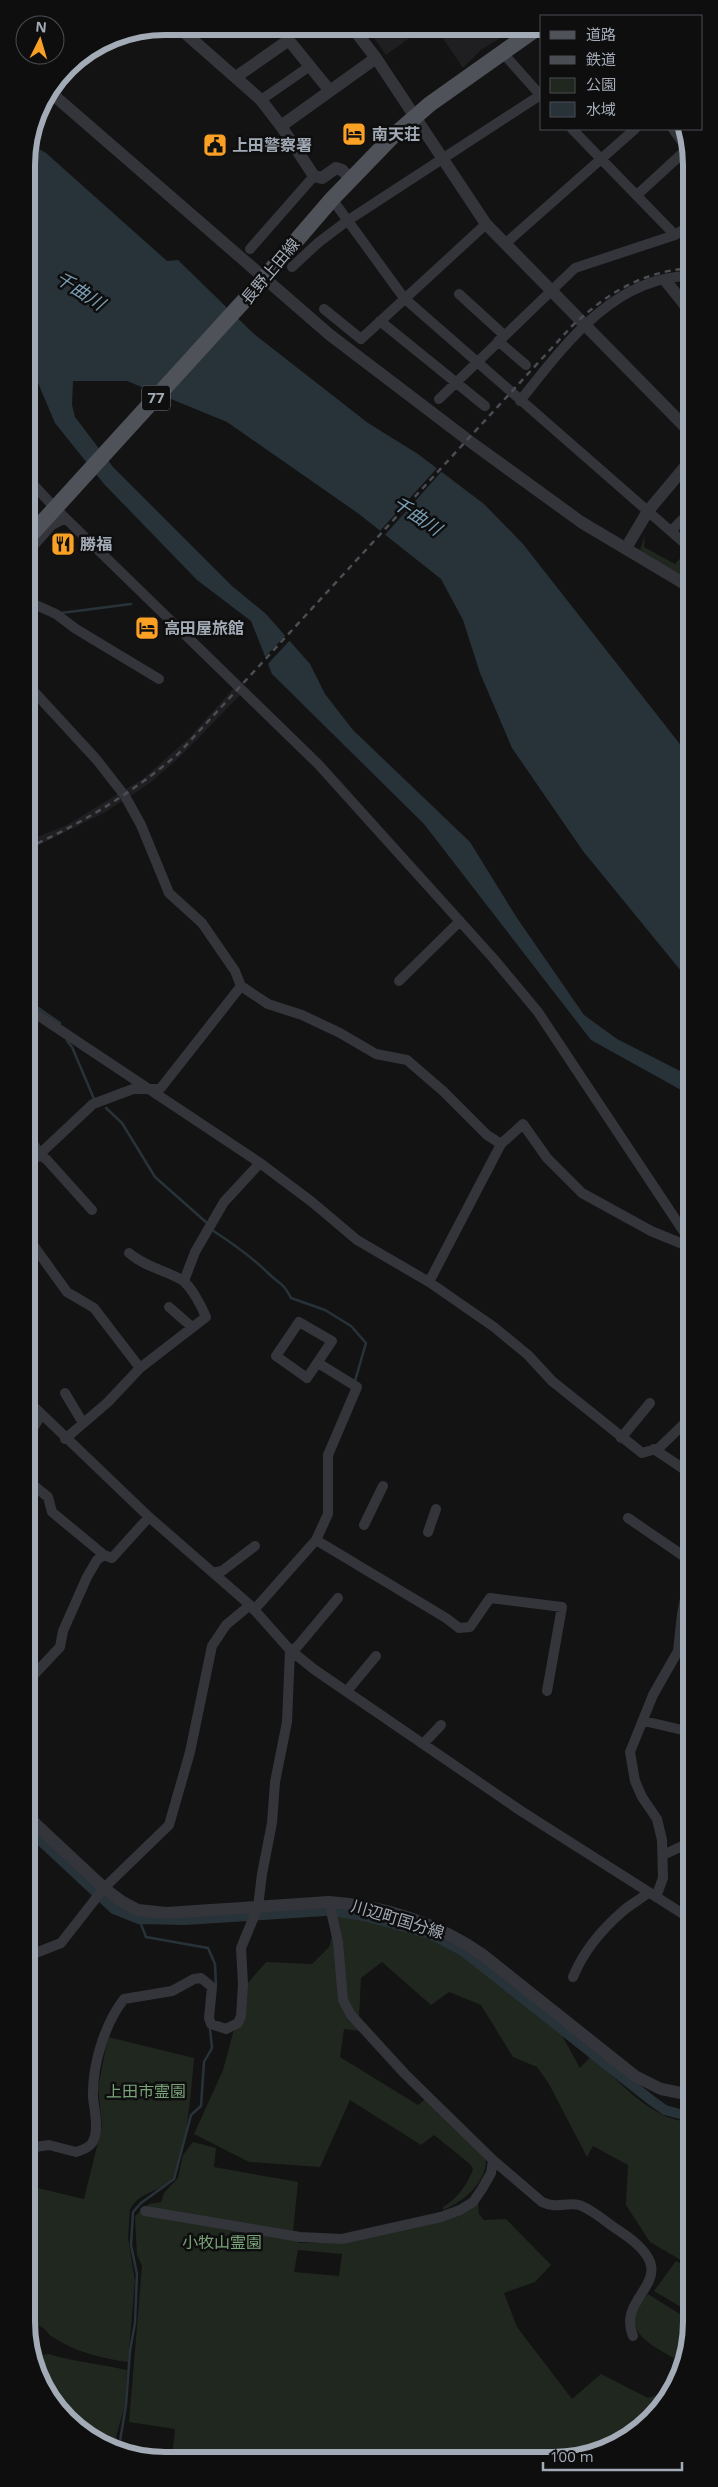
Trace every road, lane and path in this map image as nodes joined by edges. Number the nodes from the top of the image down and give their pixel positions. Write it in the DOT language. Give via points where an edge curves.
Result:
graph roads {
  1 [pos="188,35"];
  2 [pos="358,35"];
  3 [pos="527,35"];
  4 [pos="502,52"];
  5 [pos="376,58"];
  6 [pos="310,66"];
  7 [pos="236,77"];
  8 [pos="330,91"];
  9 [pos="540,95"];
  10 [pos="55,96"];
  11 [pos="540,97"];
  12 [pos="260,100"];
  13 [pos="414,117"];
  14 [pos="281,126"];
  15 [pos="573,130"];
  16 [pos="634,130"];
  17 [pos="674,130"];
  18 [pos="681,140"];
  19 [pos="683,155"];
  20 [pos="601,159"];
  21 [pos="443,160"];
  22 [pos="314,176"];
  23 [pos="351,179"];
  24 [pos="637,195"];
  25 [pos="332,199"];
  26 [pos="347,221"];
  27 [pos="486,224"];
  28 [pos="683,229"];
  29 [pos="675,234"];
  30 [pos="506,243"];
  31 [pos="250,250"];
  32 [pos="292,267"];
  33 [pos="265,277"];
  34 [pos="683,277"];
  35 [pos="665,280"];
  36 [pos="552,290"];
  37 [pos="459,294"];
  38 [pos="404,298"];
  39 [pos="683,302"];
  40 [pos="324,309"];
  41 [pos="380,321"];
  42 [pos="585,325"];
  43 [pos="501,338"];
  44 [pos="477,361"];
  45 [pos="526,364"];
  46 [pos="457,382"];
  47 [pos="439,399"];
  48 [pos="520,401"];
  49 [pos="485,406"];
  50 [pos="683,424"];
  51 [pos="683,470"];
  52 [pos="35,486"];
  53 [pos="60,510"];
  54 [pos="648,511"];
  55 [pos="683,519"];
  56 [pos="670,531"];
  57 [pos="35,532"];
  58 [pos="683,542"];
  59 [pos="35,544"];
  60 [pos="626,548"];
  61 [pos="683,583"];
  62 [pos="35,605"];
  63 [pos="158,679"];
  64 [pos="35,694"];
  65 [pos="460,921"];
  66 [pos="399,981"];
  67 [pos="241,986"];
  68 [pos="35,1013"];
  69 [pos="149,1089"];
  70 [pos="501,1144"];
  71 [pos="35,1147"];
  72 [pos="39,1154"];
  73 [pos="35,1158"];
  74 [pos="260,1163"];
  75 [pos="92,1210"];
  76 [pos="683,1230"];
  77 [pos="683,1244"];
  78 [pos="35,1248"];
  79 [pos="129,1253"];
  80 [pos="184,1281"];
  81 [pos="429,1282"];
  82 [pos="169,1307"];
  83 [pos="192,1327"];
  84 [pos="318,1363"];
  85 [pos="140,1368"];
  86 [pos="65,1393"];
  87 [pos="650,1403"];
  88 [pos="35,1409"];
  89 [pos="41,1415"];
  90 [pos="83,1424"];
  91 [pos="35,1425"];
  92 [pos="683,1425"];
  93 [pos="621,1438"];
  94 [pos="65,1439"];
  95 [pos="654,1449"];
  96 [pos="683,1469"];
  97 [pos="383,1486"];
  98 [pos="35,1487"];
  99 [pos="436,1509"];
  100 [pos="149,1517"];
  101 [pos="628,1518"];
  102 [pos="364,1525"];
  103 [pos="428,1532"];
  104 [pos="316,1540"];
  105 [pos="255,1546"];
  106 [pos="104,1555"];
  107 [pos="683,1558"];
  108 [pos="213,1573"];
  109 [pos="338,1598"];
  110 [pos="252,1607"];
  111 [pos="683,1628"];
  112 [pos="290,1650"];
  113 [pos="376,1656"];
  114 [pos="35,1674"];
  115 [pos="347,1691"];
  116 [pos="547,1691"];
  117 [pos="644,1721"];
  118 [pos="440,1725"];
  119 [pos="683,1730"];
  120 [pos="423,1744"];
  121 [pos="35,1824"];
  122 [pos="683,1846"];
  123 [pos="663,1855"];
  124 [pos="104,1888"];
  125 [pos="652,1894"];
  126 [pos="329,1902"];
  127 [pos="255,1913"];
  128 [pos="683,1914"];
  129 [pos="35,1953"];
  130 [pos="573,1977"];
  131 [pos="683,2093"];
  132 [pos="35,2147"];
  133 [pos="493,2160"];
  134 [pos="146,2211"];
  135 [pos="633,2336"];
  1 -- 7 [label="street"];
  2 -- 5 [label="street"];
  3 -- 4 [label="main road, 長野上田線 / 77"];
  4 -- 9 [label="street"];
  4 -- 13 [label="main road, 長野上田線 / 77"];
  5 -- 8 [label="street"];
  5 -- 13 [label="street"];
  6 -- 7 [label="street" via="291,43 286,42"];
  6 -- 8 [label="street"];
  6 -- 12 [label="street"];
  7 -- 12 [label="street"];
  8 -- 14 [label="street"];
  10 -- 33 [label="street"];
  11 -- 21 [label="street"];
  12 -- 14 [label="street"];
  13 -- 21 [label="street"];
  13 -- 23 [label="main road, 長野上田線 / 77"];
  14 -- 22 [label="street"];
  15 -- 20 [label="street"];
  16 -- 20 [label="street"];
  17 -- 18 [label="street"];
  19 -- 24 [label="street"];
  20 -- 24 [label="street"];
  20 -- 30 [label="street"];
  21 -- 26 [label="street"];
  21 -- 27 [label="street"];
  22 -- 23 [label="street" via="322,178 336,168"];
  22 -- 31 [label="street"];
  23 -- 25 [label="main road, 長野上田線 / 77"];
  24 -- 29 [label="street"];
  25 -- 26 [label="street"];
  25 -- 33 [label="main road, 長野上田線 / 77"];
  26 -- 32 [label="street"];
  26 -- 38 [label="street"];
  27 -- 30 [label="street"];
  27 -- 38 [label="street"];
  28 -- 29 [label="street"];
  29 -- 36 [label="street" via="575,268"];
  30 -- 36 [label="street"];
  33 -- 53 [label="main road, 長野上田線 / 77"];
  33 -- 60 [label="street" via="330,335 468,440 581,522"];
  34 -- 35 [label="street"];
  35 -- 39 [label="street"];
  35 -- 42 [label="street" via="631,291"];
  36 -- 42 [label="street"];
  36 -- 43 [label="street"];
  37 -- 43 [label="street"];
  38 -- 41 [label="street"];
  38 -- 44 [label="street"];
  40 -- 41 [label="street" via="361,339"];
  41 -- 46 [label="street"];
  42 -- 48 [label="street" via="561,349"];
  42 -- 50 [label="street"];
  43 -- 44 [label="street"];
  43 -- 45 [label="street"];
  44 -- 46 [label="street"];
  44 -- 48 [label="street"];
  46 -- 47 [label="street"];
  46 -- 49 [label="street"];
  48 -- 54 [label="street"];
  51 -- 54 [label="street"];
  52 -- 53 [label="street"];
  53 -- 57 [label="main road, 長野上田線 / 77"];
  53 -- 59 [label="street"];
  53 -- 65 [label="street" via="318,764"];
  54 -- 56 [label="street"];
  54 -- 60 [label="street"];
  55 -- 56 [label="street"];
  56 -- 58 [label="street"];
  60 -- 61 [label="street"];
  62 -- 63 [label="street" via="56,614"];
  64 -- 67 [label="street" via="96,759 125,796 169,893 202,923 235,971"];
  65 -- 66 [label="street"];
  65 -- 76 [label="street" via="538,1012"];
  67 -- 69 [label="street" via="160,1088"];
  67 -- 70 [label="street" via="268,1004 309,1019 376,1054 407,1060 487,1135"];
  68 -- 69 [label="street"];
  69 -- 72 [label="street" via="134,1089 93,1104"];
  69 -- 74 [label="street"];
  70 -- 77 [label="street" via="524,1124 547,1158 582,1193 651,1231"];
  70 -- 81 [label="street"];
  71 -- 72 [label="street"];
  72 -- 73 [label="street"];
  72 -- 75 [label="street"];
  74 -- 80 [label="street" via="224,1202 195,1252"];
  74 -- 81 [label="street" via="357,1240"];
  78 -- 85 [label="street" via="67,1292 94,1308"];
  79 -- 80 [label="street" via="138,1261"];
  80 -- 83 [label="street" via="200,1302 206,1317"];
  81 -- 93 [label="street" via="494,1327"];
  82 -- 83 [label="street"];
  83 -- 85 [label="street"];
  84 -- 84 [label="street" via="332,1341 299,1322 276,1356 307,1378"];
  84 -- 104 [label="street" via="356,1387 328,1455 328,1514"];
  85 -- 90 [label="street"];
  86 -- 90 [label="street"];
  87 -- 93 [label="street"];
  88 -- 89 [label="street"];
  89 -- 91 [label="street"];
  89 -- 94 [label="street"];
  90 -- 94 [label="street"];
  92 -- 95 [label="street"];
  93 -- 95 [label="street" via="642,1453"];
  94 -- 100 [label="street"];
  95 -- 96 [label="street"];
  97 -- 102 [label="street"];
  98 -- 106 [label="street" via="48,1497 52,1512"];
  99 -- 103 [label="street"];
  100 -- 106 [label="street" via="112,1558"];
  100 -- 108 [label="street"];
  101 -- 107 [label="street"];
  104 -- 110 [label="street"];
  104 -- 116 [label="street" via="459,1628 470,1627 490,1598 562,1607"];
  105 -- 108 [label="street" via="222,1571"];
  106 -- 114 [label="street" via="87,1577 63,1631 60,1647"];
  108 -- 110 [label="street"];
  109 -- 112 [label="street" via="297,1647"];
  110 -- 112 [label="street"];
  110 -- 124 [label="street" via="226,1625 212,1646 173,1820"];
  111 -- 117 [label="street" via="678,1651 653,1695"];
  112 -- 115 [label="street"];
  112 -- 127 [label="street" via="285,1739 275,1782 272,1823"];
  113 -- 115 [label="street"];
  115 -- 120 [label="street"];
  117 -- 119 [label="street"];
  117 -- 123 [label="street" via="630,1752 630,1762 642,1797 657,1819"];
  118 -- 120 [label="street"];
  120 -- 125 [label="street"];
  121 -- 124 [label="street, 川辺町国分線"];
  122 -- 123 [label="street"];
  123 -- 125 [label="street" via="663,1878"];
  124 -- 127 [label="street, 川辺町国分線" via="121,1901 149,1912"];
  124 -- 129 [label="street" via="61,1943"];
  125 -- 128 [label="street"];
  125 -- 130 [label="street" via="624,1910 593,1941"];
  126 -- 127 [label="street, 川辺町国分線"];
  126 -- 131 [label="street, 川辺町国分線" via="369,1906 451,1934 483,1955 635,2076 661,2089"];
  126 -- 133 [label="street" via="346,2007 405,2074"];
  127 -- 132 [label="street" via="241,1948 243,1984 238,2023 226,2029 211,2024 212,1987 202,1978 172,1991 124,1999 111,2016 94,2084 95,2138 80,2151 72,2152 49,2145"];
  133 -- 134 [label="street" via="491,2173 482,2189 473,2202 460,2210 342,2239 300,2238"];
  133 -- 135 [label="street" via="542,2202 551,2206 580,2206 642,2247 651,2273 646,2290 631,2311 628,2325"];
}
